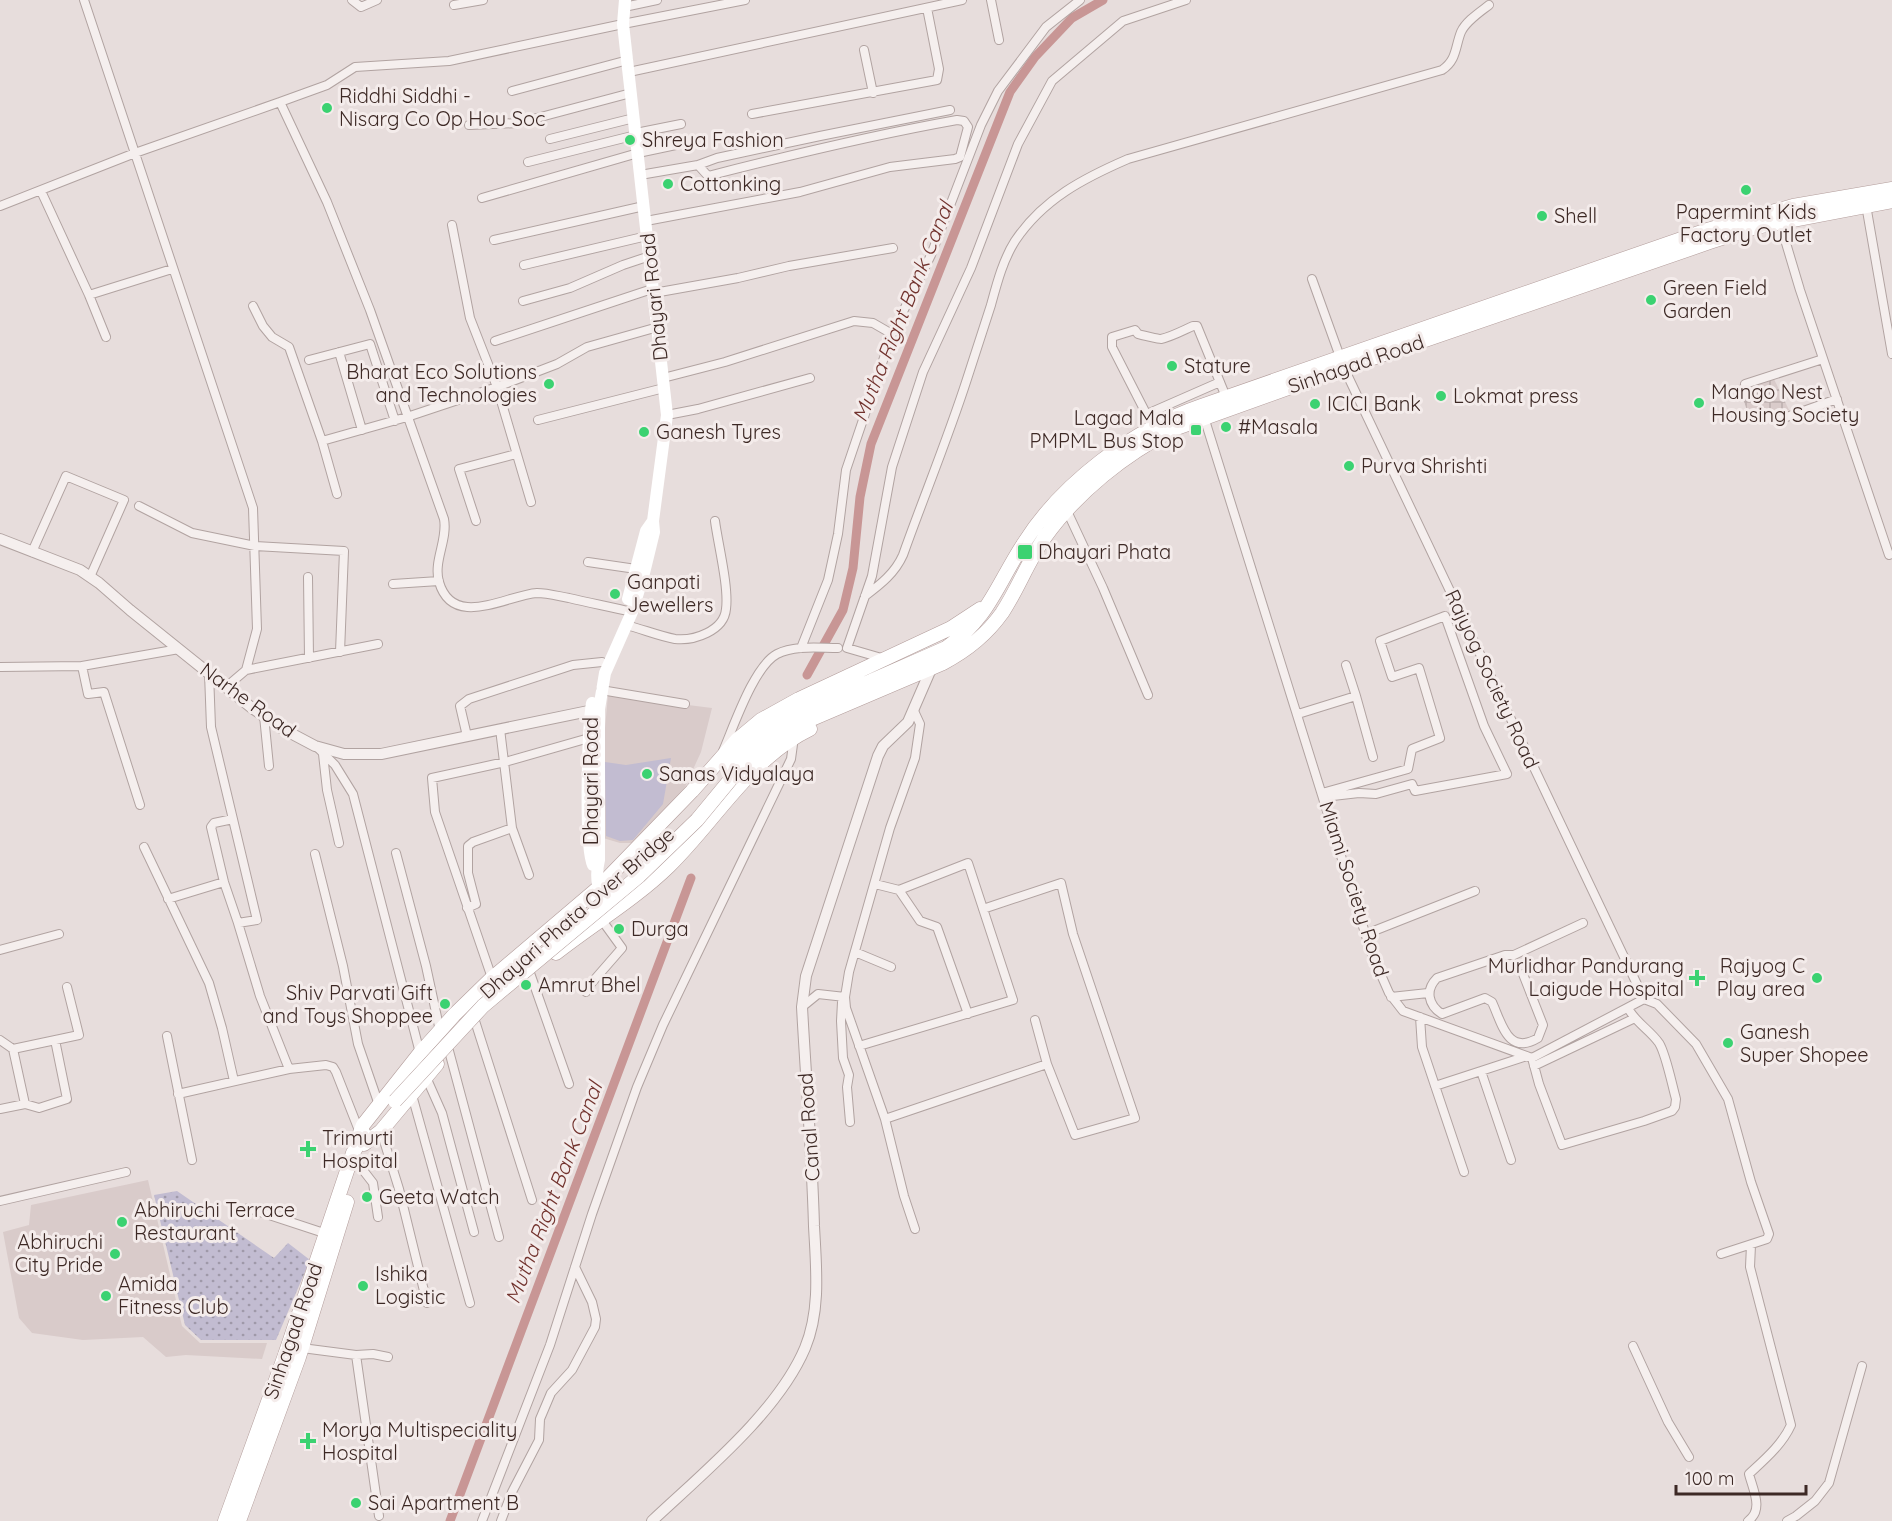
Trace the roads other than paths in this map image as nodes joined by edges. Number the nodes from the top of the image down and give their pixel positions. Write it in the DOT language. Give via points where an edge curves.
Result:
graph roads {
  1 [pos="84,0"];
  2 [pos="352,0"];
  3 [pos="376,0"];
  4 [pos="483,0"];
  5 [pos="657,0"];
  6 [pos="745,0"];
  7 [pos="962,0"];
  8 [pos="991,0"];
  9 [pos="1080,0"];
  10 [pos="1186,0"];
  11 [pos="624,4"];
  12 [pos="1489,4"];
  13 [pos="454,5"];
  14 [pos="927,8"];
  15 [pos="623,24"];
  16 [pos="999,40"];
  17 [pos="864,50"];
  18 [pos="628,66"];
  19 [pos="512,91"];
  20 [pos="631,93"];
  21 [pos="873,93"];
  22 [pos="280,102"];
  23 [pos="950,110"];
  24 [pos="752,114"];
  25 [pos="634,118"];
  26 [pos="681,124"];
  27 [pos="469,125"];
  28 [pos="636,134"];
  29 [pos="550,139"];
  30 [pos="690,142"];
  31 [pos="135,153"];
  32 [pos="638,153"];
  33 [pos="528,162"];
  34 [pos="698,165"];
  35 [pos="640,175"];
  36 [pos="1892,189"];
  37 [pos="41,191"];
  38 [pos="482,198"];
  39 [pos="1892,201"];
  40 [pos="1866,205"];
  41 [pos="0,206"];
  42 [pos="644,206"];
  43 [pos="646,221"];
  44 [pos="1780,223"];
  45 [pos="452,225"];
  46 [pos="647,236"];
  47 [pos="1709,236"];
  48 [pos="494,240"];
  49 [pos="893,248"];
  50 [pos="650,256"];
  51 [pos="524,265"];
  52 [pos="172,269"];
  53 [pos="1312,279"];
  54 [pos="654,292"];
  55 [pos="89,296"];
  56 [pos="524,301"];
  57 [pos="253,306"];
  58 [pos="657,327"];
  59 [pos="892,334"];
  60 [pos="106,337"];
  61 [pos="495,341"];
  62 [pos="339,352"];
  63 [pos="1892,354"];
  64 [pos="1823,359"];
  65 [pos="309,360"];
  66 [pos="1342,362"];
  67 [pos="810,378"];
  68 [pos="1220,382"];
  69 [pos="664,383"];
  70 [pos="1744,384"];
  71 [pos="497,387"];
  72 [pos="1226,397"];
  73 [pos="1837,399"];
  74 [pos="1147,414"];
  75 [pos="667,415"];
  76 [pos="407,417"];
  77 [pos="1204,417"];
  78 [pos="1781,419"];
  79 [pos="538,420"];
  80 [pos="395,421"];
  81 [pos="1153,427"];
  82 [pos="362,430"];
  83 [pos="322,441"];
  84 [pos="516,454"];
  85 [pos="338,494"];
  86 [pos="531,502"];
  87 [pos="139,506"];
  88 [pos="1067,511"];
  89 [pos="476,521"];
  90 [pos="653,521"];
  91 [pos="714,521"];
  92 [pos="0,539"];
  93 [pos="255,546"];
  94 [pos="32,552"];
  95 [pos="1889,555"];
  96 [pos="588,562"];
  97 [pos="636,569"];
  98 [pos="90,577"];
  99 [pos="309,577"];
  100 [pos="439,581"];
  101 [pos="393,584"];
  102 [pos="865,596"];
  103 [pos="994,597"];
  104 [pos="628,611"];
  105 [pos="626,625"];
  106 [pos="378,644"];
  107 [pos="801,648"];
  108 [pos="837,648"];
  109 [pos="179,649"];
  110 [pos="340,652"];
  111 [pos="309,658"];
  112 [pos="886,659"];
  113 [pos="602,662"];
  114 [pos="1346,665"];
  115 [pos="82,666"];
  116 [pos="0,667"];
  117 [pos="931,669"];
  118 [pos="246,670"];
  119 [pos="209,673"];
  120 [pos="912,675"];
  121 [pos="226,687"];
  122 [pos="601,690"];
  123 [pos="1148,695"];
  124 [pos="1356,696"];
  125 [pos="685,704"];
  126 [pos="595,709"];
  127 [pos="914,711"];
  128 [pos="1298,714"];
  129 [pos="264,716"];
  130 [pos="500,729"];
  131 [pos="467,736"];
  132 [pos="794,737"];
  133 [pos="590,738"];
  134 [pos="319,749"];
  135 [pos="1373,757"];
  136 [pos="505,762"];
  137 [pos="269,766"];
  138 [pos="728,767"];
  139 [pos="1368,780"];
  140 [pos="1374,794"];
  141 [pos="1323,795"];
  142 [pos="140,805"];
  143 [pos="233,819"];
  144 [pos="512,828"];
  145 [pos="339,843"];
  146 [pos="144,846"];
  147 [pos="396,853"];
  148 [pos="315,854"];
  149 [pos="597,870"];
  150 [pos="529,875"];
  151 [pos="224,882"];
  152 [pos="875,884"];
  153 [pos="597,889"];
  154 [pos="898,890"];
  155 [pos="1475,891"];
  156 [pos="168,899"];
  157 [pos="467,908"];
  158 [pos="983,909"];
  159 [pos="604,917"];
  160 [pos="238,923"];
  161 [pos="1583,923"];
  162 [pos="59,934"];
  163 [pos="1366,934"];
  164 [pos="0,950"];
  165 [pos="855,952"];
  166 [pos="891,968"];
  167 [pos="530,973"];
  168 [pos="1523,974"];
  169 [pos="491,979"];
  170 [pos="68,987"];
  171 [pos="586,992"];
  172 [pos="1428,993"];
  173 [pos="504,994"];
  174 [pos="1391,997"];
  175 [pos="845,998"];
  176 [pos="1644,999"];
  177 [pos="802,1007"];
  178 [pos="1628,1008"];
  179 [pos="968,1014"];
  180 [pos="1420,1017"];
  181 [pos="1633,1018"];
  182 [pos="1035,1020"];
  183 [pos="475,1021"];
  184 [pos="440,1031"];
  185 [pos="1575,1035"];
  186 [pos="167,1036"];
  187 [pos="0,1040"];
  188 [pos="55,1040"];
  189 [pos="1580,1044"];
  190 [pos="859,1046"];
  191 [pos="13,1049"];
  192 [pos="449,1050"];
  193 [pos="420,1053"];
  194 [pos="1531,1060"];
  195 [pos="1047,1064"];
  196 [pos="289,1069"];
  197 [pos="1481,1071"];
  198 [pos="426,1077"];
  199 [pos="234,1081"];
  200 [pos="569,1084"];
  201 [pos="1435,1086"];
  202 [pos="178,1094"];
  203 [pos="412,1095"];
  204 [pos="388,1101"];
  205 [pos="25,1104"];
  206 [pos="0,1109"];
  207 [pos="885,1119"];
  208 [pos="850,1122"];
  209 [pos="381,1131"];
  210 [pos="361,1139"];
  211 [pos="192,1160"];
  212 [pos="1511,1160"];
  213 [pos="359,1165"];
  214 [pos="126,1172"];
  215 [pos="1464,1172"];
  216 [pos="532,1200"];
  217 [pos="0,1201"];
  218 [pos="248,1208"];
  219 [pos="378,1217"];
  220 [pos="915,1229"];
  221 [pos="474,1232"];
  222 [pos="327,1234"];
  223 [pos="499,1237"];
  224 [pos="1751,1245"];
  225 [pos="1721,1254"];
  226 [pos="575,1267"];
  227 [pos="427,1303"];
  228 [pos="470,1303"];
  229 [pos="1633,1346"];
  230 [pos="302,1348"];
  231 [pos="356,1354"];
  232 [pos="388,1357"];
  233 [pos="1862,1366"];
  234 [pos="1689,1457"];
  235 [pos="379,1516"];
  236 [pos="225,1521"];
  237 [pos="239,1521"];
  238 [pos="482,1521"];
  239 [pos="501,1521"];
  240 [pos="652,1521"];
  241 [pos="1748,1521"];
  242 [pos="1787,1521"];
  1 -- 31 [label="street"];
  2 -- 3 [label="street" via="361,7"];
  4 -- 13 [label="street"];
  5 -- 11 [label="street"];
  6 -- 15 [label="street"];
  7 -- 14 [label="street"];
  8 -- 16 [label="street"];
  9 -- 59 [label="street" via="1046,27 998,91 931,255"];
  10 -- 102 [label="street" via="1123,21 1052,81 1018,144 971,268 923,372 892,467"];
  11 -- 15 [label="main road, Dhayari Road"];
  12 -- 102 [label="street" via="1466,25 1454,58 1442,70 1128,159 1061,193 1016,239 1008,253 903,555 890,576"];
  14 -- 18 [label="street"];
  14 -- 21 [label="street" via="939,77"];
  15 -- 18 [label="main road, Dhayari Road"];
  15 -- 22 [label="street" via="449,62 355,67 327,85"];
  17 -- 21 [label="street"];
  18 -- 19 [label="street"];
  18 -- 20 [label="main road, Dhayari Road"];
  20 -- 25 [label="main road, Dhayari Road"];
  20 -- 27 [label="street" via="518,123"];
  21 -- 24 [label="street"];
  22 -- 31 [label="street"];
  22 -- 76 [label="street" via="327,202"];
  23 -- 34 [label="street"];
  25 -- 28 [label="main road, Dhayari Road"];
  25 -- 29 [label="street"];
  26 -- 28 [label="street"];
  28 -- 32 [label="main road, Dhayari Road"];
  28 -- 33 [label="street"];
  30 -- 32 [label="street"];
  31 -- 37 [label="street"];
  31 -- 52 [label="street"];
  32 -- 35 [label="main road, Dhayari Road"];
  32 -- 38 [label="street"];
  34 -- 35 [label="street"];
  34 -- 43 [label="street" via="708,176 913,128 957,120 968,127 960,157 955,159 890,167 800,192"];
  35 -- 42 [label="main road, Dhayari Road"];
  36 -- 47 [label="main road, Sinhagad Road" via="1793,206"];
  37 -- 41 [label="street"];
  37 -- 55 [label="street"];
  39 -- 40 [label="main road, Sinhagad Road"];
  40 -- 44 [label="main road, Sinhagad Road"];
  40 -- 63 [label="street"];
  42 -- 43 [label="main road, Dhayari Road"];
  42 -- 48 [label="street"];
  43 -- 46 [label="main road, Dhayari Road"];
  44 -- 47 [label="main road, Sinhagad Road"];
  44 -- 64 [label="street"];
  45 -- 71 [label="street" via="470,318"];
  46 -- 50 [label="main road, Dhayari Road"];
  46 -- 51 [label="street"];
  47 -- 66 [label="main road, Sinhagad Road"];
  49 -- 54 [label="street"];
  50 -- 54 [label="main road, Dhayari Road"];
  50 -- 56 [label="street" via="570,288"];
  52 -- 55 [label="street"];
  52 -- 93 [label="street" via="253,508"];
  53 -- 66 [label="street, Rajyog Society Road"];
  54 -- 58 [label="main road, Dhayari Road"];
  54 -- 61 [label="street" via="649,290"];
  55 -- 60 [label="street"];
  57 -- 83 [label="street" via="272,337 289,347"];
  58 -- 69 [label="main road, Dhayari Road"];
  58 -- 71 [label="street" via="587,347 557,364"];
  59 -- 69 [label="street" via="873,323 854,321"];
  59 -- 107 [label="street" via="846,470 828,580"];
  62 -- 65 [label="street"];
  62 -- 80 [label="street" via="370,344"];
  62 -- 82 [label="street"];
  64 -- 70 [label="street"];
  64 -- 73 [label="street"];
  66 -- 72 [label="main road, Sinhagad Road"];
  66 -- 77 [label="main road, Sinhagad Road"];
  66 -- 176 [label="street, Rajyog Society Road"];
  67 -- 75 [label="street"];
  68 -- 72 [label="street"];
  68 -- 74 [label="street"];
  68 -- 74 [label="street" via="1197,326 1162,339 1135,330 1112,337 1112,348"];
  69 -- 75 [label="main road, Dhayari Road"];
  69 -- 79 [label="street"];
  71 -- 76 [label="street"];
  71 -- 84 [label="street"];
  72 -- 81 [label="main road, Sinhagad Road"];
  73 -- 78 [label="street"];
  73 -- 95 [label="street"];
  74 -- 81 [label="street"];
  75 -- 90 [label="main road, Dhayari Road"];
  76 -- 80 [label="street"];
  76 -- 100 [label="street" via="446,526"];
  77 -- 88 [label="main road, Sinhagad Road" via="1135,452"];
  77 -- 128 [label="street, Miami Society Road"];
  80 -- 82 [label="street"];
  81 -- 103 [label="main road, Sinhagad Road" via="1080,479 1046,513"];
  82 -- 83 [label="street"];
  83 -- 85 [label="street"];
  84 -- 86 [label="street"];
  84 -- 89 [label="street" via="459,469"];
  87 -- 93 [label="street" via="192,533"];
  88 -- 117 [label="main road, Sinhagad Road" via="1035,552 1002,613 956,656"];
  88 -- 123 [label="street"];
  90 -- 97 [label="main road, Dhayari Road" via="646,531"];
  90 -- 104 [label="main road, Dhayari Road" via="654,532"];
  91 -- 105 [label="street" via="726,593 723,618 710,631 689,639 674,639"];
  92 -- 94 [label="street, Narhe Road"];
  93 -- 110 [label="street" via="344,551"];
  93 -- 118 [label="street" via="257,629"];
  94 -- 98 [label="street, Narhe Road"];
  94 -- 98 [label="street" via="66,476 124,500"];
  96 -- 97 [label="street"];
  97 -- 104 [label="main road, Dhayari Road"];
  98 -- 109 [label="street, Narhe Road"];
  99 -- 111 [label="street"];
  100 -- 101 [label="street"];
  100 -- 104 [label="street" via="448,600 474,608 537,593"];
  102 -- 112 [label="street" via="847,648"];
  103 -- 112 [label="main road" via="951,628"];
  103 -- 138 [label="main road, Dhayari Phata Over Bridge" via="966,633 946,648 795,713 761,734"];
  104 -- 105 [label="main road, Dhayari Road"];
  104 -- 113 [label="main road, Dhayari Road"];
  105 -- 122 [label="main road, Dhayari Road"];
  106 -- 110 [label="street"];
  107 -- 108 [label="street"];
  107 -- 138 [label="street" via="777,654 757,674"];
  109 -- 115 [label="street"];
  109 -- 119 [label="street, Narhe Road"];
  110 -- 111 [label="street"];
  111 -- 118 [label="street"];
  112 -- 138 [label="main road" via="761,720"];
  113 -- 126 [label="main road, Dhayari Road"];
  113 -- 131 [label="street" via="573,665 469,699 460,706"];
  114 -- 124 [label="street"];
  115 -- 116 [label="street"];
  115 -- 142 [label="street" via="88,694 105,692"];
  117 -- 120 [label="main road, Sinhagad Road"];
  117 -- 127 [label="street, Canal Road"];
  118 -- 121 [label="street"];
  119 -- 121 [label="street, Narhe Road"];
  119 -- 143 [label="street" via="211,727"];
  120 -- 132 [label="main road" via="898,690"];
  120 -- 138 [label="main road, Dhayari Phata Over Bridge" via="782,732"];
  121 -- 129 [label="street, Narhe Road"];
  122 -- 125 [label="street"];
  122 -- 126 [label="main road, Dhayari Road"];
  124 -- 128 [label="street"];
  124 -- 135 [label="street"];
  126 -- 130 [label="street, Narhe Road"];
  126 -- 133 [label="main road, Dhayari Road"];
  126 -- 149 [label="main road, Dhayari Road"];
  127 -- 152 [label="street" via="920,724 915,758"];
  127 -- 177 [label="street, Canal Road" via="878,756 806,976"];
  128 -- 141 [label="street, Miami Society Road"];
  129 -- 134 [label="street, Narhe Road"];
  129 -- 137 [label="street"];
  130 -- 131 [label="street, Narhe Road"];
  130 -- 136 [label="street"];
  131 -- 134 [label="street, Narhe Road" via="381,753 344,754"];
  132 -- 159 [label="main road" via="757,766 668,867"];
  132 -- 226 [label="street" via="791,759 663,1025"];
  133 -- 136 [label="street"];
  133 -- 149 [label="main road, Dhayari Road" via="589,829 592,862"];
  134 -- 145 [label="street"];
  134 -- 193 [label="street" via="335,765 353,794"];
  136 -- 144 [label="street"];
  136 -- 157 [label="street" via="432,778 435,812"];
  138 -- 153 [label="main road" via="692,791"];
  138 -- 204 [label="main road, Dhayari Phata Over Bridge, bridge" via="697,820 639,876 483,1006"];
  139 -- 140 [label="street"];
  139 -- 140 [label="street" via="1408,768 1412,749 1440,738 1419,668 1392,677 1380,641 1444,616 1484,726 1507,774 1415,791 1412,784"];
  139 -- 141 [label="street"];
  140 -- 141 [label="street"];
  141 -- 163 [label="street, Miami Society Road"];
  143 -- 151 [label="street" via="211,827"];
  143 -- 160 [label="street" via="257,920"];
  144 -- 150 [label="street"];
  144 -- 157 [label="street" via="468,846 468,873 476,904"];
  146 -- 156 [label="street"];
  147 -- 184 [label="street"];
  148 -- 204 [label="street" via="358,1044"];
  149 -- 153 [label="main road, Dhayari Road"];
  151 -- 156 [label="street"];
  151 -- 160 [label="street"];
  152 -- 154 [label="street"];
  152 -- 165 [label="street"];
  153 -- 159 [label="main road, Dhayari Road"];
  153 -- 169 [label="main road"];
  154 -- 158 [label="street" via="968,863"];
  154 -- 179 [label="street" via="920,921 936,927"];
  155 -- 163 [label="street"];
  156 -- 199 [label="street" via="209,983"];
  157 -- 169 [label="street"];
  158 -- 179 [label="street" via="1013,1000"];
  158 -- 195 [label="street" via="1060,883 1073,934 1135,1118 1076,1135"];
  159 -- 167 [label="main road"];
  159 -- 171 [label="street" via="622,948"];
  160 -- 196 [label="street" via="260,996"];
  161 -- 172 [label="street" via="1514,955 1437,978"];
  162 -- 164 [label="street"];
  163 -- 174 [label="street, Miami Society Road"];
  165 -- 166 [label="street"];
  165 -- 175 [label="street"];
  167 -- 173 [label="main road"];
  167 -- 200 [label="street"];
  168 -- 172 [label="street" via="1543,1025 1538,1038 1524,1044 1508,1038 1489,998 1442,1014"];
  169 -- 173 [label="street"];
  169 -- 184 [label="main road"];
  170 -- 188 [label="street" via="79,1035"];
  172 -- 174 [label="street"];
  173 -- 183 [label="main road"];
  174 -- 180 [label="street, Miami Society Road" via="1403,1011"];
  175 -- 177 [label="street" via="818,994"];
  175 -- 190 [label="street"];
  175 -- 208 [label="street" via="841,1021 843,1058 849,1075"];
  176 -- 178 [label="street"];
  176 -- 224 [label="street" via="1657,1004 1696,1044 1728,1100 1769,1234 1767,1239"];
  177 -- 240 [label="street, Canal Road" via="816,1269 815,1312 806,1347 768,1406"];
  178 -- 181 [label="street"];
  178 -- 185 [label="street"];
  179 -- 190 [label="street"];
  180 -- 194 [label="street, Miami Society Road"];
  180 -- 201 [label="street" via="1422,1047"];
  181 -- 189 [label="street"];
  181 -- 194 [label="street" via="1660,1045 1676,1099 1672,1110 1562,1145"];
  182 -- 195 [label="street"];
  183 -- 192 [label="main road"];
  183 -- 216 [label="street"];
  184 -- 193 [label="main road"];
  185 -- 189 [label="street"];
  185 -- 194 [label="street"];
  186 -- 202 [label="street"];
  187 -- 191 [label="street"];
  188 -- 191 [label="street"];
  188 -- 205 [label="street" via="67,1100 39,1108"];
  189 -- 194 [label="street"];
  190 -- 207 [label="street"];
  191 -- 205 [label="street"];
  192 -- 198 [label="main road"];
  192 -- 223 [label="street"];
  193 -- 204 [label="main road"];
  194 -- 197 [label="street"];
  195 -- 207 [label="street"];
  196 -- 199 [label="street"];
  196 -- 210 [label="street" via="333,1067"];
  197 -- 201 [label="street"];
  197 -- 212 [label="street"];
  198 -- 203 [label="main road"];
  198 -- 221 [label="street" via="442,1113"];
  199 -- 202 [label="street"];
  201 -- 215 [label="street"];
  202 -- 211 [label="street"];
  203 -- 209 [label="main road"];
  203 -- 228 [label="street"];
  204 -- 210 [label="main road, Dhayari Phata Over Bridge"];
  205 -- 206 [label="street"];
  207 -- 220 [label="street"];
  209 -- 210 [label="main road"];
  209 -- 227 [label="street"];
  210 -- 213 [label="main road, Sinhagad Road"];
  210 -- 222 [label="main road, Sinhagad Road"];
  213 -- 219 [label="street" via="373,1183"];
  213 -- 230 [label="main road, Sinhagad Road"];
  214 -- 217 [label="street"];
  218 -- 222 [label="street"];
  222 -- 236 [label="main road, Sinhagad Road"];
  224 -- 225 [label="street"];
  224 -- 241 [label="street" via="1750,1267 1791,1425 1770,1455 1749,1474 1758,1508"];
  226 -- 238 [label="street" via="550,1345"];
  226 -- 239 [label="street" via="592,1302 595,1327 572,1370 551,1393 540,1419 539,1440"];
  229 -- 234 [label="street"];
  230 -- 231 [label="street"];
  230 -- 237 [label="main road, Sinhagad Road"];
  231 -- 232 [label="street"];
  231 -- 235 [label="street"];
  233 -- 242 [label="street" via="1829,1484 1815,1501"];
}
